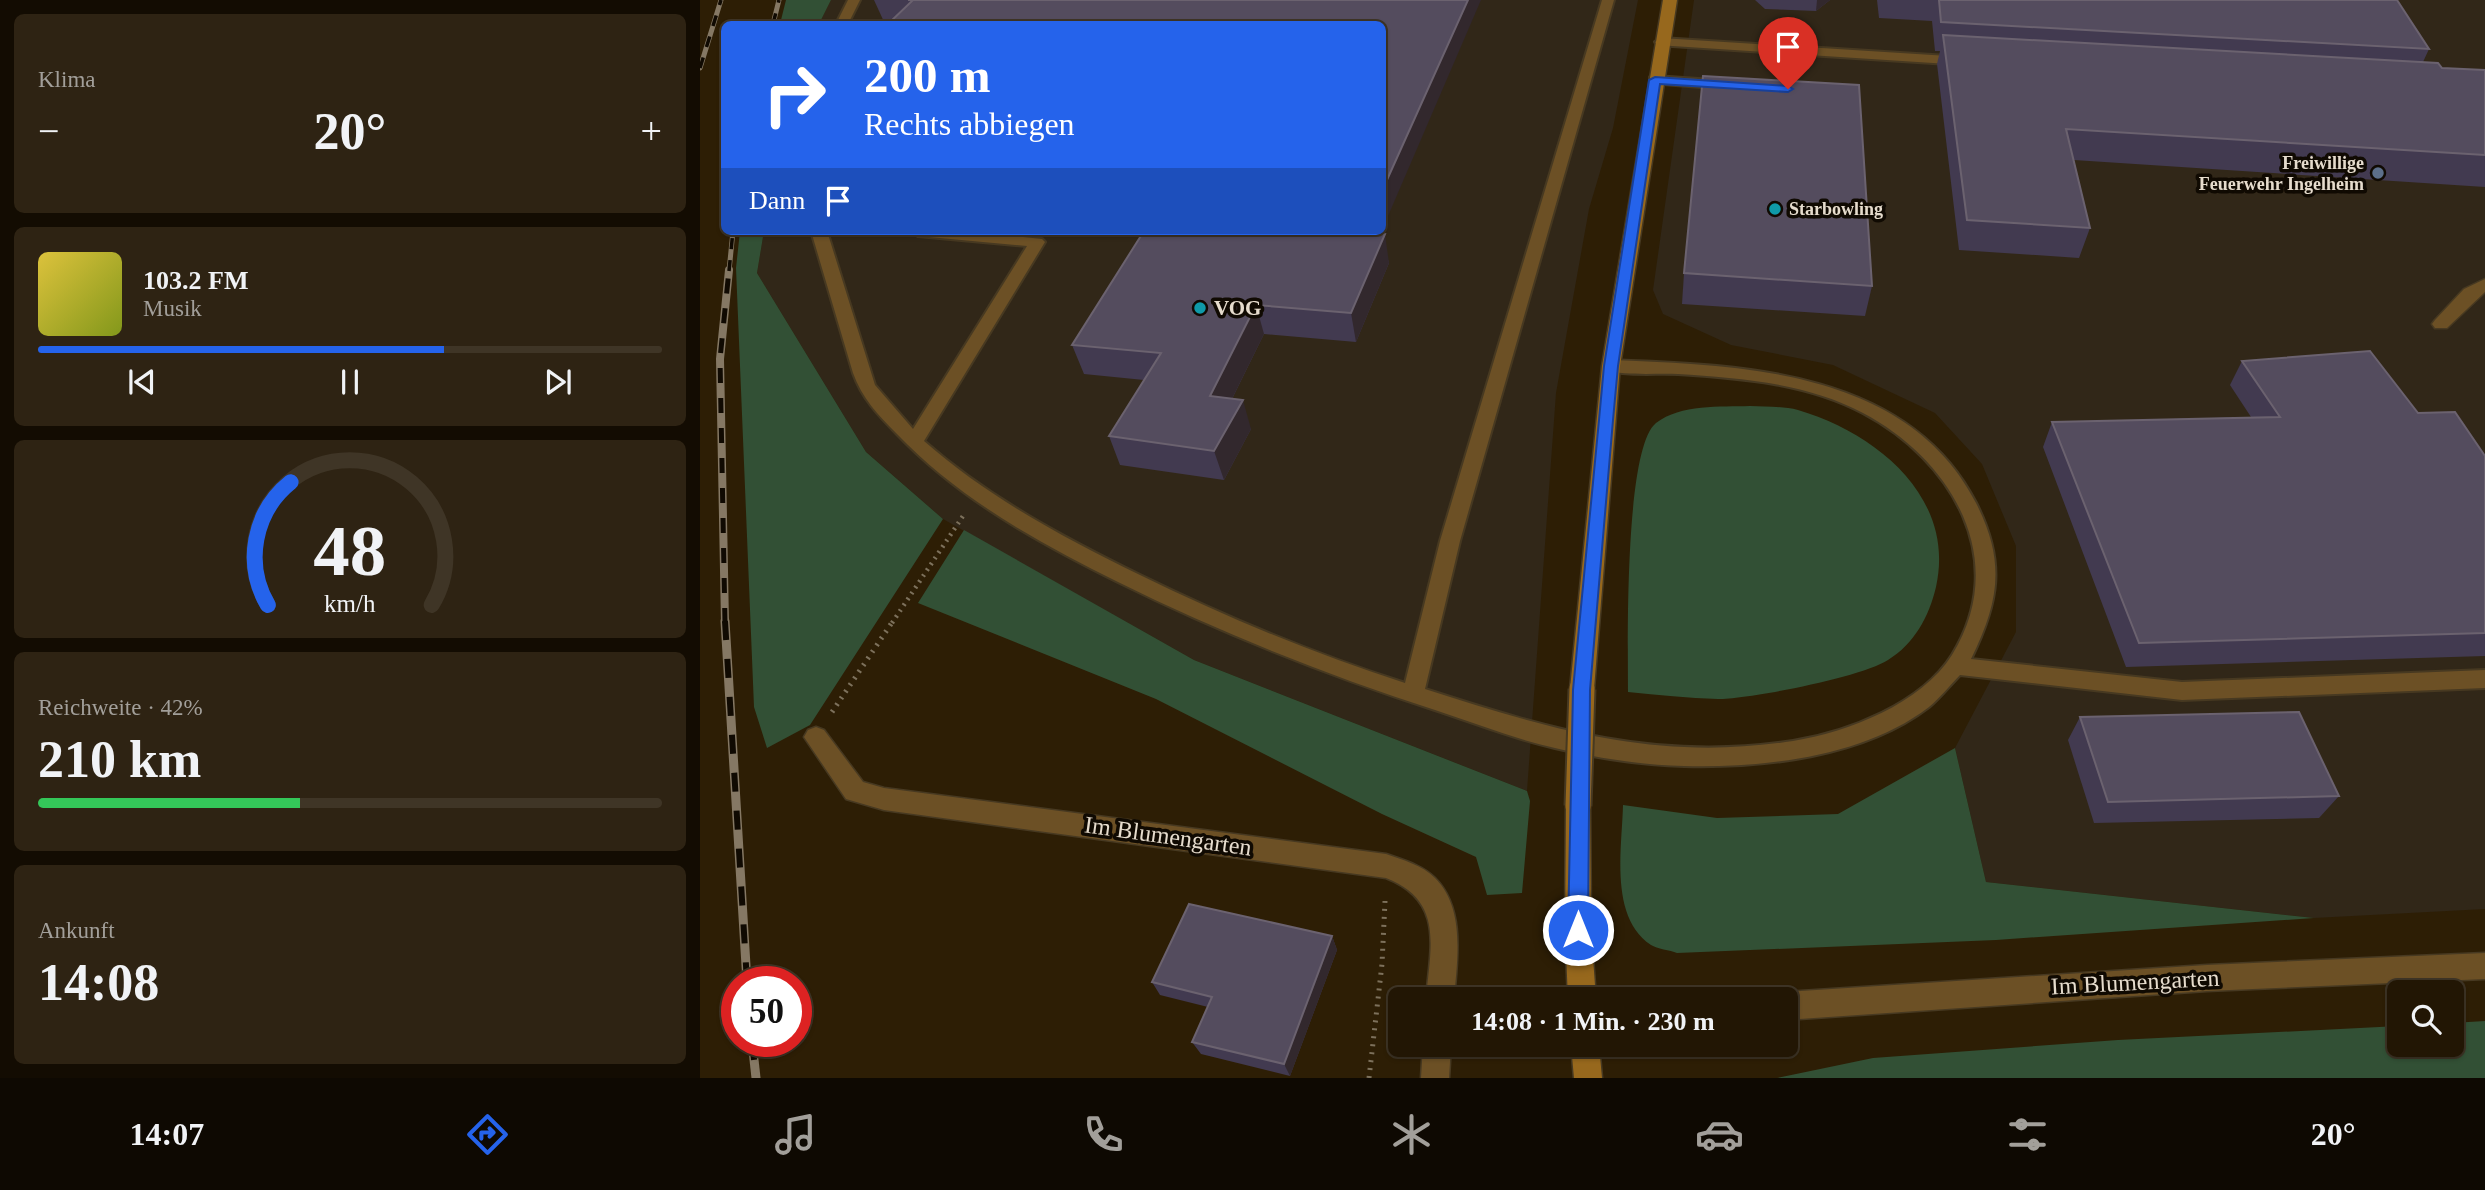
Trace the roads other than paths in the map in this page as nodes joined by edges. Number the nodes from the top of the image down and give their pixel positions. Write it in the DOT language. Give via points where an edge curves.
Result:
graph roads {
  1 [pos="854,0"];
  2 [pos="1608,0"];
  3 [pos="1670,0"];
  4 [pos="844,21"];
  5 [pos="1661,42"];
  6 [pos="1982,62"];
  7 [pos="1655,80"];
  8 [pos="1748,86"];
  9 [pos="820,235"];
  10 [pos="958,235"];
  11 [pos="2485,284"];
  12 [pos="2441,324"];
  13 [pos="1611,366"];
  14 [pos="914,443"];
  15 [pos="1954,666"];
  16 [pos="2485,679"];
  17 [pos="1413,695"];
  18 [pos="816,737"];
  19 [pos="2485,966"];
  20 [pos="1441,987"];
  21 [pos="1581,987"];
  22 [pos="1798,1005"];
  23 [pos="1436,1057"];
  24 [pos="1586,1057"];
  25 [pos="1435,1078"];
  26 [pos="1588,1078"];
  1 -- 4 [label="lane"];
  2 -- 17 [label="lane" via="1450,541"];
  3 -- 5 [label="main road"];
  5 -- 6 [label="lane"];
  5 -- 7 [label="main road"];
  7 -- 8 [label="lane"];
  7 -- 13 [label="main road"];
  9 -- 14 [label="lane" via="869,391"];
  10 -- 14 [label="lane" via="1037,243"];
  11 -- 12 [label="street"];
  13 -- 15 [label="lane" via="1683,369 1807,386 1864,406 1936,457 1976,517 1986,550 1988,584 1982,618"];
  13 -- 21 [label="main road, bridge" via="1582,690 1578,806"];
  14 -- 17 [label="lane" via="978,495 1065,547 1282,650"];
  15 -- 16 [label="lane" via="2182,691"];
  15 -- 17 [label="lane" via="1910,708 1870,729 1764,755 1701,758 1567,742"];
  18 -- 20 [label="street, Im Blumengarten" via="855,790 884,799 1408,872 1429,886 1440,911 1444,941"];
  19 -- 22 [label="street, Im Blumengarten" via="2207,978"];
  23 -- 25 [label="street"];
  24 -- 26 [label="main road"];
}
